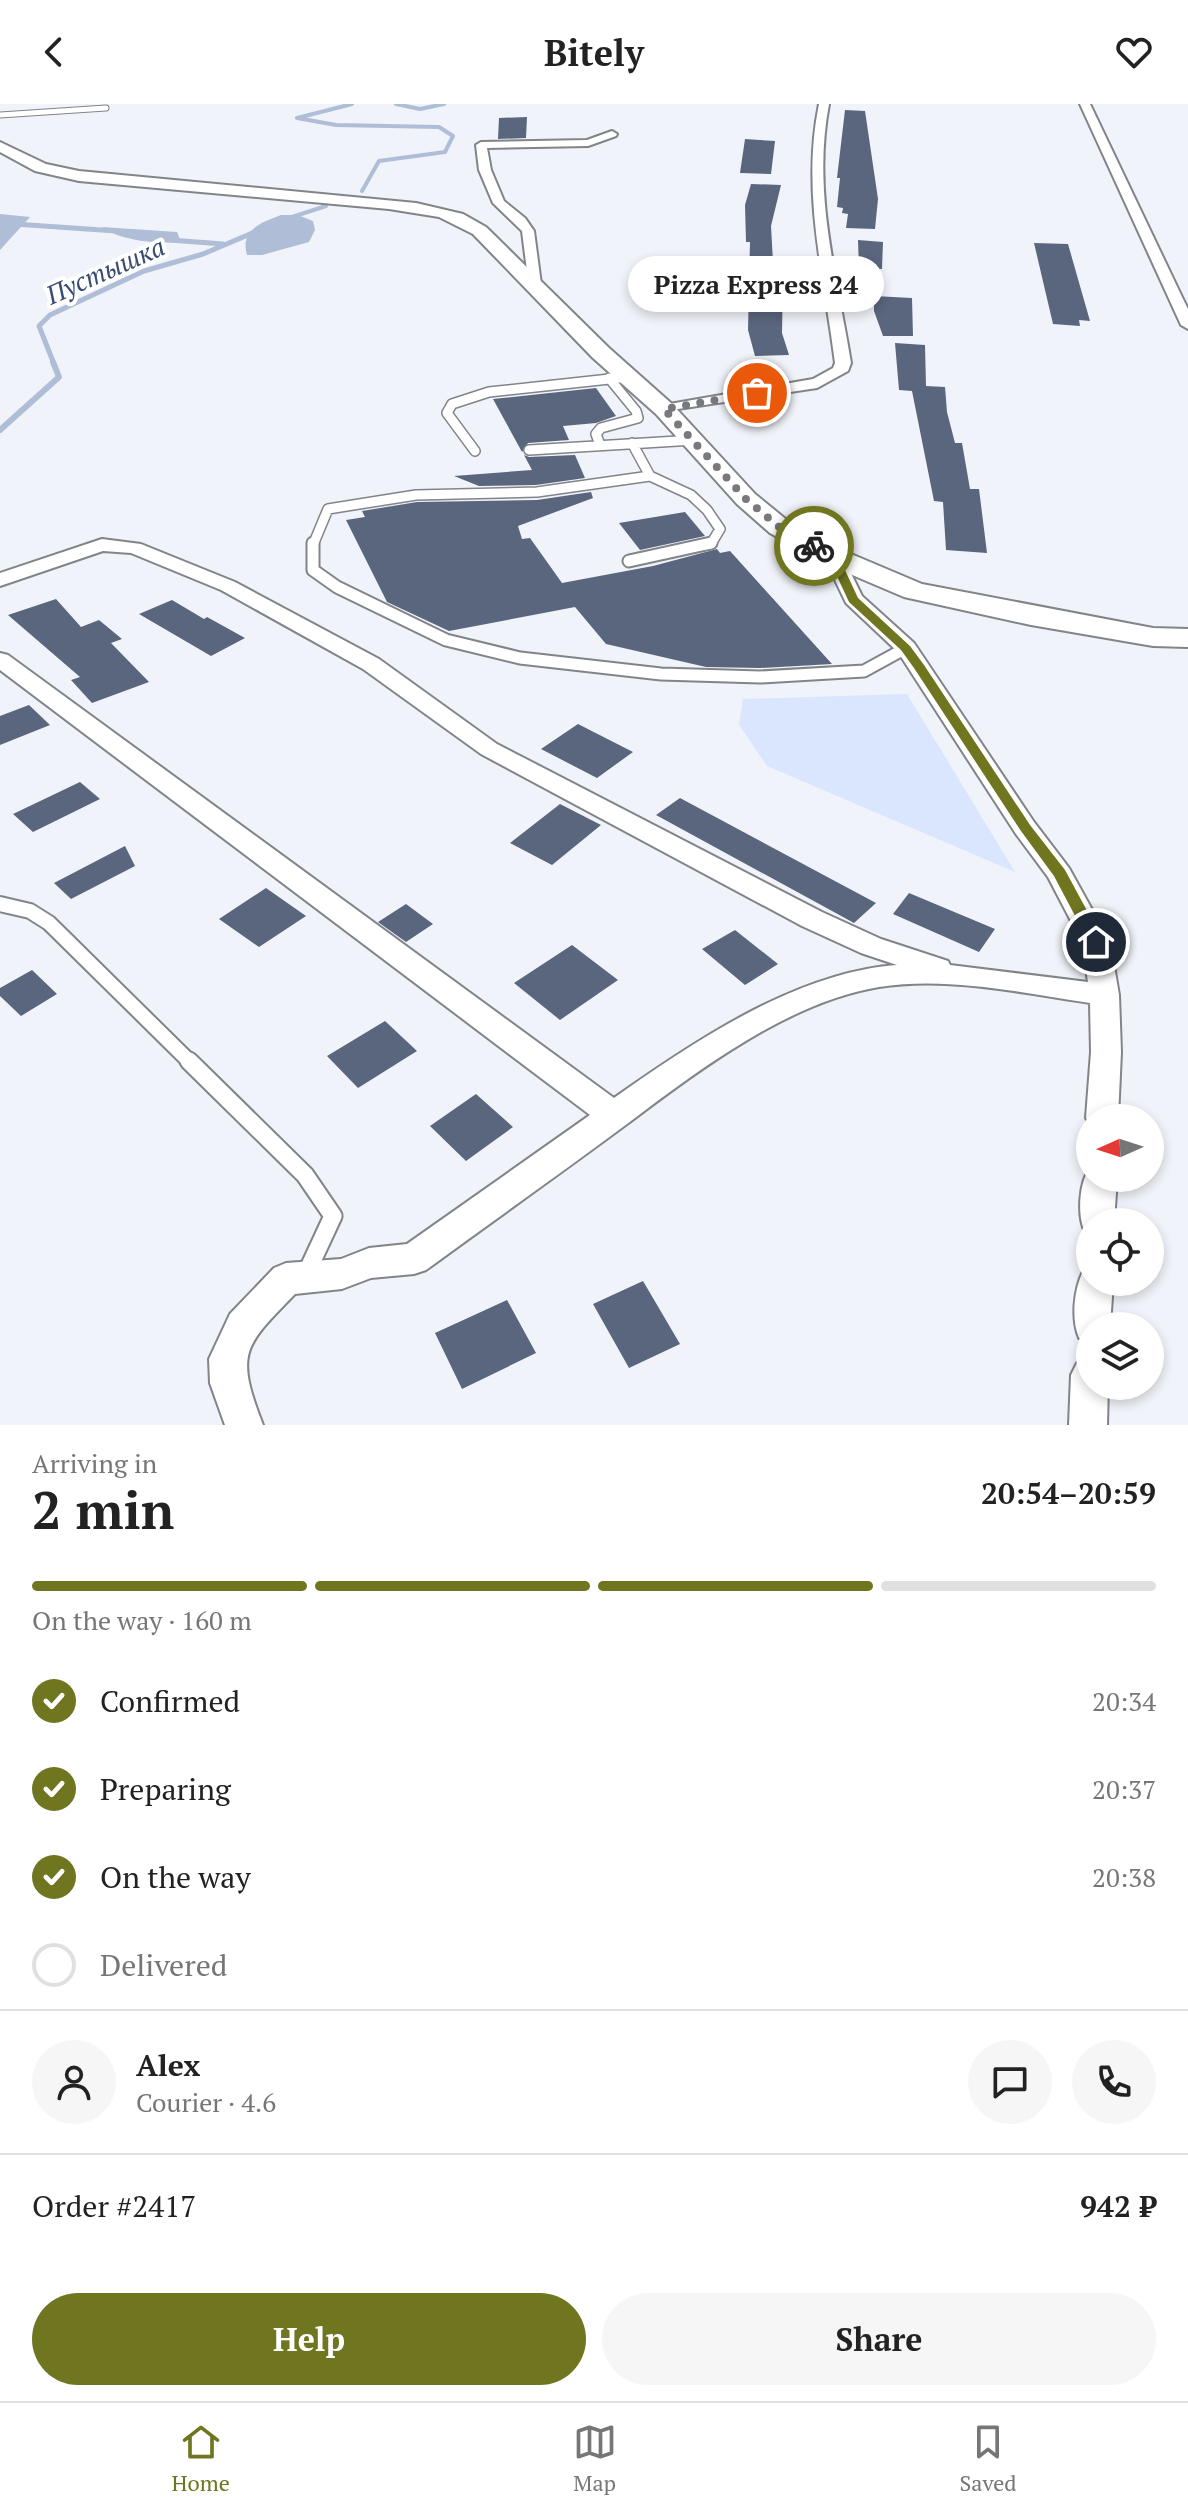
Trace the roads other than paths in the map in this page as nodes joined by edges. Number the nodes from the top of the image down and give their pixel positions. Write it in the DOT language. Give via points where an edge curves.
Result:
graph roads {
  1 [pos="824,104"];
  2 [pos="1085,104"];
  3 [pos="106,108"];
  4 [pos="0,115"];
  5 [pos="612,134"];
  6 [pos="0,146"];
  7 [pos="534,284"];
  8 [pos="1188,325"];
  9 [pos="618,377"];
  10 [pos="664,409"];
  11 [pos="694,440"];
  12 [pos="632,443"];
  13 [pos="600,445"];
  14 [pos="529,450"];
  15 [pos="475,451"];
  16 [pos="650,476"];
  17 [pos="834,557"];
  18 [pos="629,561"];
  19 [pos="0,580"];
  20 [pos="1188,638"];
  21 [pos="906,648"];
  22 [pos="0,660"];
  23 [pos="0,904"];
  24 [pos="959,975"];
  25 [pos="1104,995"];
  26 [pos="1103,1104"];
  27 [pos="615,1116"];
  28 [pos="305,1277"];
  29 [pos="1089,1400"];
  30 [pos="244,1425"];
  31 [pos="1088,1425"];
  1 -- 10 [label="street" via="815,145 815,201 837,311 840,371 817,383"];
  2 -- 8 [label="street"];
  3 -- 4 [label="lane"];
  5 -- 7 [label="street" via="588,143 481,145 499,203 528,231"];
  6 -- 7 [label="main road" via="41,168 79,176 433,212 479,226"];
  7 -- 9 [label="main road"];
  9 -- 10 [label="main road"];
  9 -- 13 [label="lane" via="638,418 601,428 596,434"];
  9 -- 15 [label="lane" via="489,392 452,404 447,413"];
  10 -- 11 [label="main road"];
  11 -- 12 [label="lane"];
  11 -- 17 [label="main road" via="746,499 779,527"];
  12 -- 13 [label="lane"];
  12 -- 16 [label="lane"];
  13 -- 14 [label="lane"];
  16 -- 18 [label="lane" via="670,481 709,509 720,529 711,544"];
  16 -- 21 [label="lane" via="537,492 416,495 328,509 309,554 313,570 446,640 520,658 661,674 760,677 864,671"];
  17 -- 20 [label="main road" via="914,591 964,604 1153,637"];
  17 -- 21 [label="street" via="853,599"];
  19 -- 24 [label="street" via="102,545 134,548 228,586 371,664 489,749 812,919 871,946"];
  21 -- 25 [label="street" via="1060,874 1096,942"];
  22 -- 27 [label="street"];
  23 -- 28 [label="lane" via="30,911 49,923 305,1175 333,1216"];
  24 -- 25 [label="street"];
  24 -- 27 [label="street" via="882,976 827,991 687,1062"];
  25 -- 26 [label="street"];
  27 -- 28 [label="street" via="414,1259"];
  28 -- 30 [label="street" via="286,1279 243,1324 226,1361"];
  29 -- 31 [label="street"];
}
